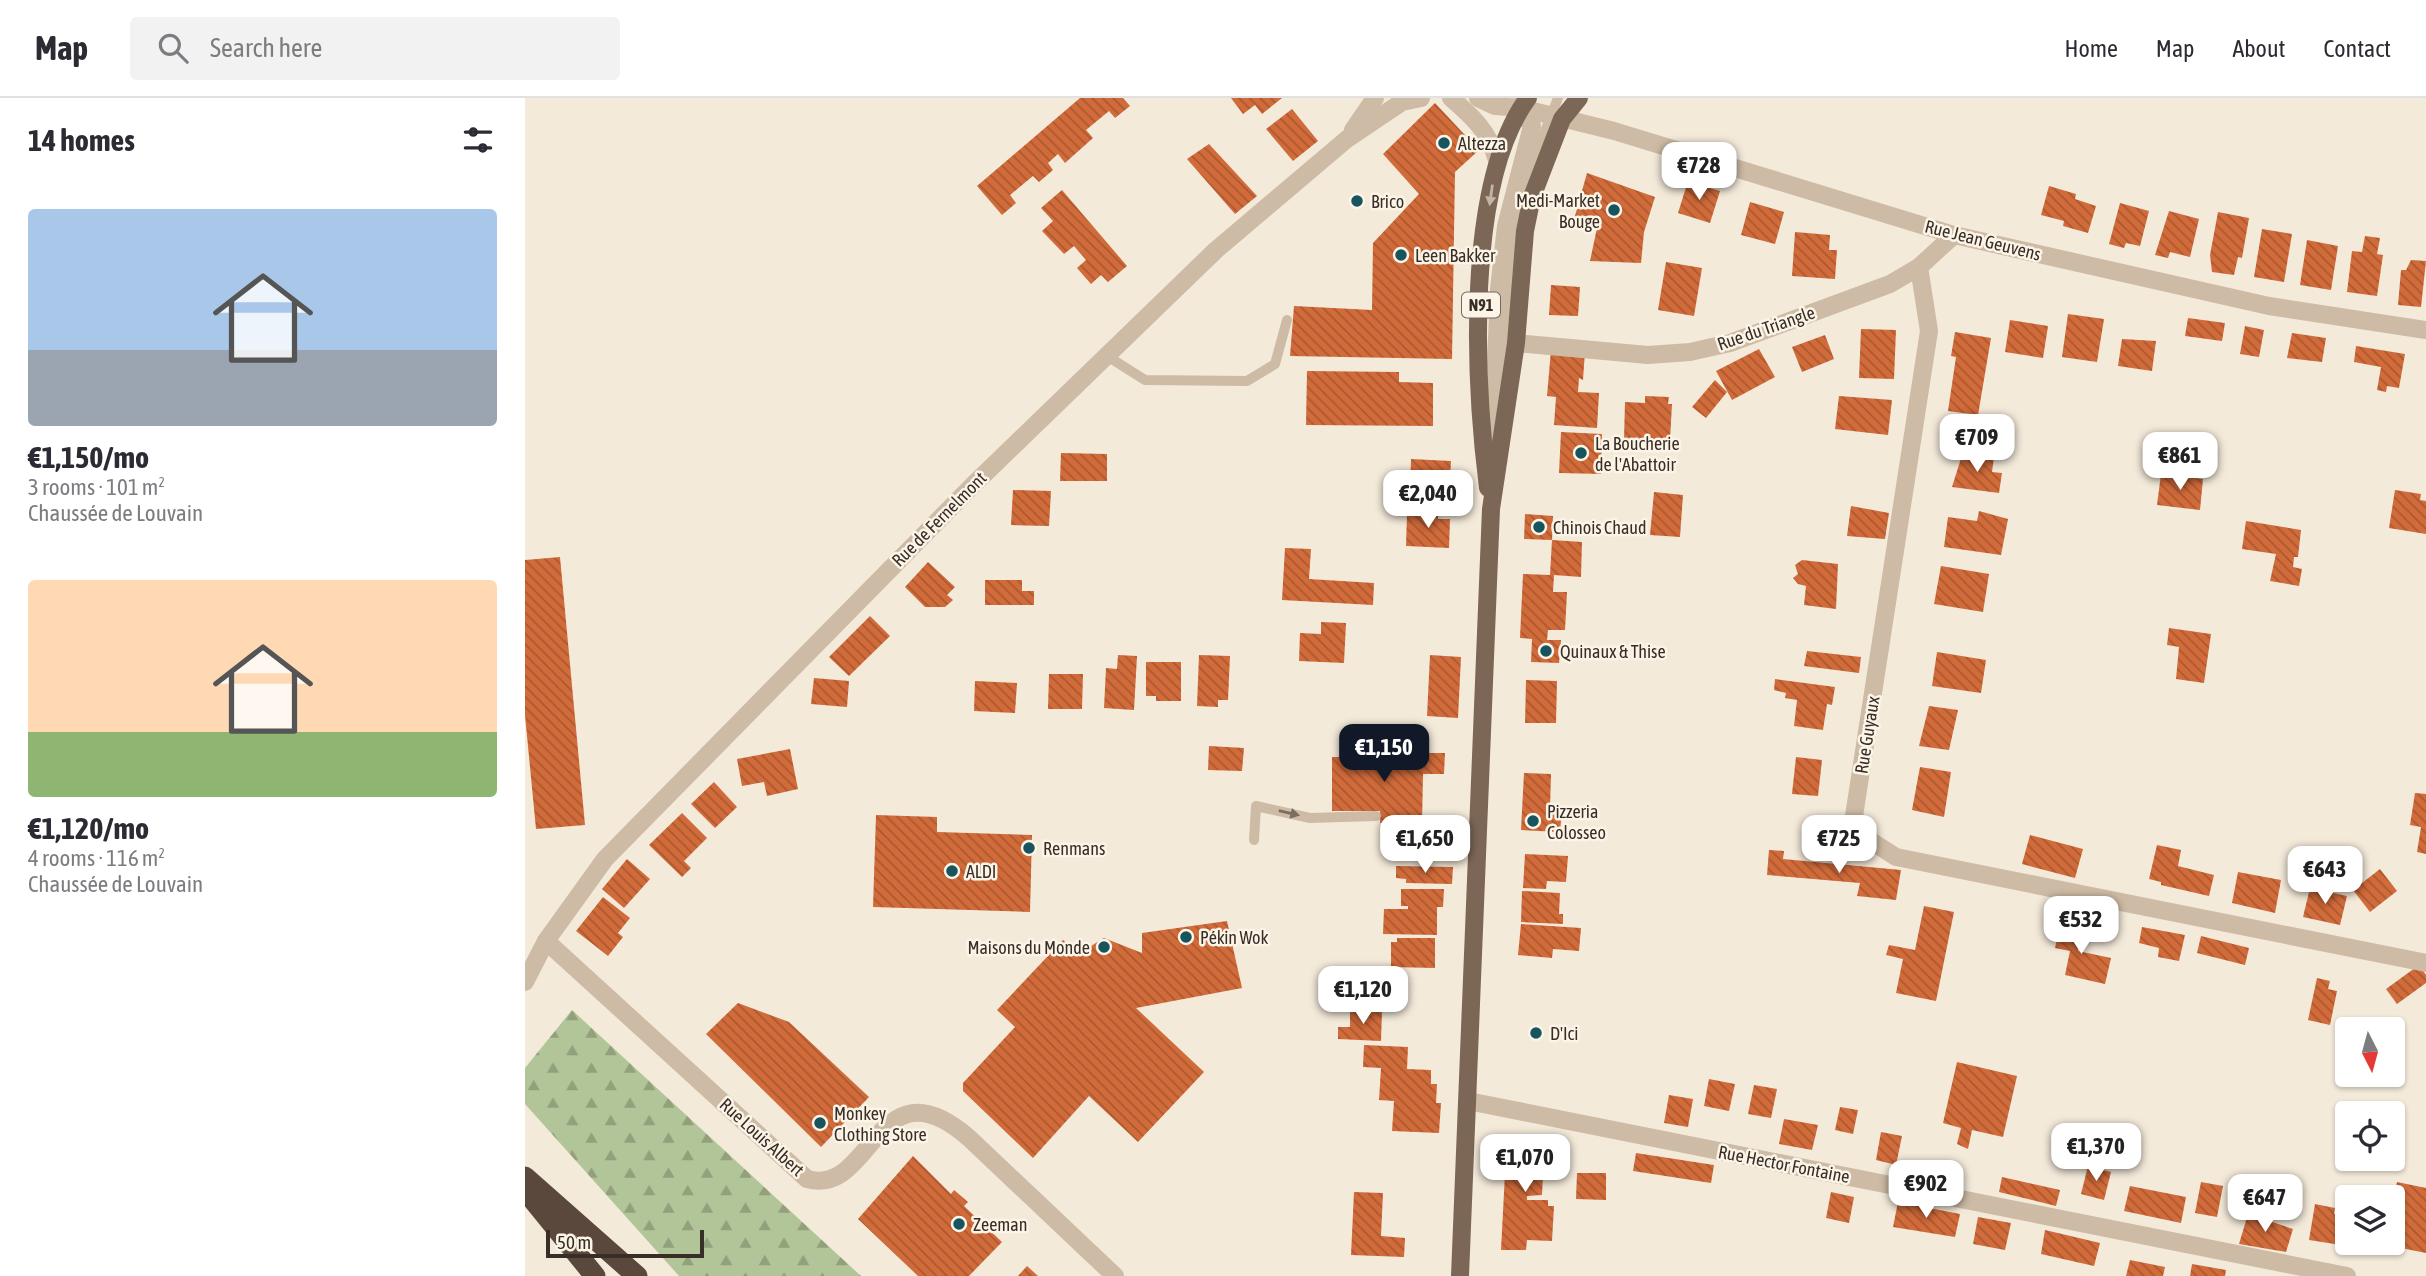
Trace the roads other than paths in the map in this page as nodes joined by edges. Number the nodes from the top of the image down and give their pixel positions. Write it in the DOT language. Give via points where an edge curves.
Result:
graph roads {
  1 [pos="1375,98"];
  2 [pos="1421,98"];
  3 [pos="1451,98"];
  4 [pos="1478,98"];
  5 [pos="1544,98"];
  6 [pos="1558,98"];
  7 [pos="1579,98"];
  8 [pos="1402,100"];
  9 [pos="1521,100"];
  10 [pos="1555,118"];
  11 [pos="1347,139"];
  12 [pos="1497,160"];
  13 [pos="1954,235"];
  14 [pos="1919,268"];
  15 [pos="1287,320"];
  16 [pos="2426,330"];
  17 [pos="1516,343"];
  18 [pos="1107,356"];
  19 [pos="1491,509"];
  20 [pos="1376,817"];
  21 [pos="1417,827"];
  22 [pos="1430,836"];
  23 [pos="1254,840"];
  24 [pos="546,941"];
  25 [pos="2426,963"];
  26 [pos="527,977"];
  27 [pos="1468,1101"];
  28 [pos="525,1177"];
  29 [pos="525,1190"];
  30 [pos="595,1276"];
  31 [pos="637,1276"];
  32 [pos="1115,1276"];
  33 [pos="1460,1276"];
  34 [pos="2347,1276"];
  1 -- 11 [label="street"];
  2 -- 8 [label="street"];
  3 -- 12 [label="street" via="1481,124"];
  4 -- 9 [label="street, Rue Jean Geuvens" via="1495,106"];
  5 -- 10 [label="street"];
  6 -- 10 [label="lane, N91"];
  7 -- 10 [label="main road, N91"];
  8 -- 11 [label="street, Rue de Fernelmont"];
  9 -- 10 [label="street, Rue Jean Geuvens"];
  9 -- 12 [label="main road, N91"];
  9 -- 19 [label="street" via="1532,126 1506,226 1499,289"];
  10 -- 13 [label="street, Rue Jean Geuvens" via="1623,134"];
  10 -- 17 [label="main road, N91" via="1523,243"];
  10 -- 19 [label="lane" via="1515,229"];
  11 -- 18 [label="street, Rue de Fernelmont" via="1216,250"];
  12 -- 19 [label="main road, N91, one-way" via="1483,255 1479,356"];
  13 -- 14 [label="street, Rue du Triangle"];
  13 -- 16 [label="street, Rue Jean Geuvens" via="2269,306"];
  14 -- 17 [label="street, Rue du Triangle" via="1890,284 1730,343 1690,352 1648,355"];
  14 -- 25 [label="street, Rue Guyaux" via="1929,331 1854,816 1871,841 1896,857"];
  15 -- 18 [label="lane" via="1275,364 1247,381 1145,380"];
  17 -- 19 [label="main road, N91"];
  18 -- 24 [label="street, Rue de Fernelmont" via="972,485 605,859"];
  19 -- 27 [label="main road, N91"];
  23 -- 20 [label="lane, one-way" via="1256,806 1310,818"];
  21 -- 22 [label="lane"];
  24 -- 26 [label="street, Rue de Fernelmont"];
  24 -- 32 [label="street, Rue Louis Albert" via="807,1179 820,1183 834,1179 894,1120 914,1111 931,1112 969,1138"];
  27 -- 33 [label="main road, N91"];
  27 -- 34 [label="street, Rue Hector Fontaine"];
  28 -- 31 [label="highway"];
  29 -- 30 [label="highway"];
}
